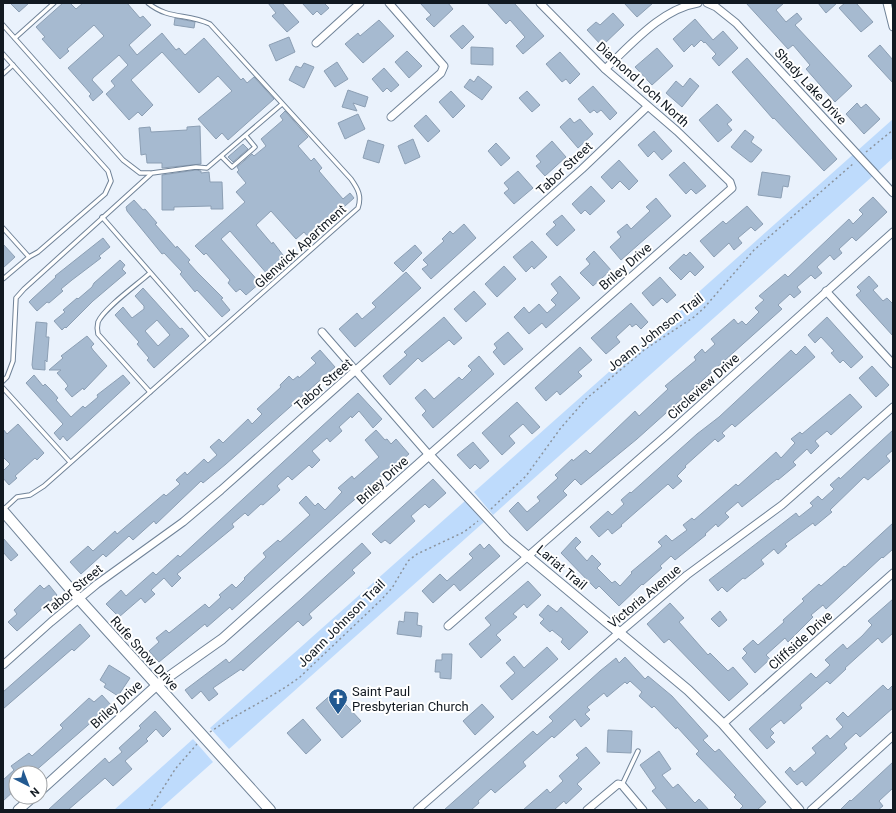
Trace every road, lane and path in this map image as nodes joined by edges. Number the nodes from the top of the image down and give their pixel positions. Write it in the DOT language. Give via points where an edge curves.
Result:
graph roads {
  1 [pos="54,3"];
  2 [pos="148,3"];
  3 [pos="360,3"];
  4 [pos="389,3"];
  5 [pos="540,3"];
  6 [pos="698,3"];
  7 [pos="706,3"];
  8 [pos="887,3"];
  9 [pos="3,25"];
  10 [pos="893,27"];
  11 [pos="15,38"];
  12 [pos="316,43"];
  13 [pos="3,54"];
  14 [pos="13,65"];
  15 [pos="605,69"];
  16 [pos="3,74"];
  17 [pos="282,104"];
  18 [pos="647,107"];
  19 [pos="391,117"];
  20 [pos="893,130"];
  21 [pos="246,136"];
  22 [pos="866,152"];
  23 [pos="222,157"];
  24 [pos="853,164"];
  25 [pos="152,172"];
  26 [pos="730,182"];
  27 [pos="893,193"];
  28 [pos="102,217"];
  29 [pos="3,228"];
  30 [pos="893,232"];
  31 [pos="29,257"];
  32 [pos="150,273"];
  33 [pos="3,279"];
  34 [pos="826,291"];
  35 [pos="322,332"];
  36 [pos="209,340"];
  37 [pos="893,364"];
  38 [pos="356,371"];
  39 [pos="3,381"];
  40 [pos="3,388"];
  41 [pos="150,392"];
  42 [pos="893,407"];
  43 [pos="429,455"];
  44 [pos="70,462"];
  45 [pos="494,506"];
  46 [pos="3,511"];
  47 [pos="477,521"];
  48 [pos="528,556"];
  49 [pos="893,573"];
  50 [pos="79,600"];
  51 [pos="448,626"];
  52 [pos="620,632"];
  53 [pos="3,665"];
  54 [pos="157,685"];
  55 [pos="723,724"];
  56 [pos="210,732"];
  57 [pos="893,736"];
  58 [pos="198,743"];
  59 [pos="638,751"];
  60 [pos="48,783"];
  61 [pos="620,785"];
  62 [pos="149,810"];
  63 [pos="270,810"];
  64 [pos="416,810"];
  65 [pos="587,810"];
  66 [pos="643,810"];
  67 [pos="799,810"];
  68 [pos="811,810"];
  1 -- 11 [label="lane"];
  2 -- 17 [label="lane, Glenwick Apartment" via="166,15 189,16 210,24"];
  3 -- 12 [label="street"];
  4 -- 19 [label="street" via="444,66 441,74"];
  5 -- 15 [label="street, Diamond Loch North"];
  6 -- 15 [label="street" via="684,6 664,18"];
  7 -- 27 [label="street, Shady Lake Drive" via="716,7 736,23"];
  8 -- 10 [label="street"];
  9 -- 11 [label="lane"];
  11 -- 25 [label="lane" via="123,160 140,173"];
  13 -- 14 [label="lane"];
  14 -- 16 [label="lane"];
  14 -- 31 [label="lane" via="108,172 111,181 105,194"];
  15 -- 18 [label="street, Diamond Loch North"];
  17 -- 21 [label="lane"];
  17 -- 36 [label="lane, Glenwick Apartment" via="358,188 358,208"];
  18 -- 26 [label="street, Diamond Loch North" via="677,130"];
  18 -- 38 [label="street, Tabor Street" via="582,169"];
  20 -- 22 [label="path"];
  21 -- 23 [label="lane"];
  21 -- 23 [label="lane" via="255,147 232,167"];
  23 -- 25 [label="lane" via="207,168"];
  24 -- 45 [label="path, Joann Johnson Trail" via="754,250 694,317 644,350 586,399 560,429 526,476"];
  25 -- 28 [label="lane"];
  26 -- 43 [label="street, Briley Drive" via="732,188"];
  28 -- 32 [label="lane"];
  28 -- 39 [label="lane" via="16,298 12,361 8,377"];
  29 -- 31 [label="lane"];
  30 -- 34 [label="street, Circleview Drive"];
  31 -- 33 [label="lane"];
  32 -- 36 [label="lane"];
  32 -- 41 [label="lane" via="107,310 97,327 102,339"];
  34 -- 37 [label="street"];
  34 -- 48 [label="street, Circleview Drive" via="670,433"];
  35 -- 38 [label="street, Lariat Trail"];
  36 -- 41 [label="lane, Glenwick Apartment"];
  38 -- 43 [label="street, Lariat Trail"];
  38 -- 50 [label="street, Tabor Street" via="183,522"];
  40 -- 44 [label="lane"];
  41 -- 44 [label="lane, Glenwick Apartment"];
  42 -- 52 [label="street, Victoria Avenue" via="782,505 687,575"];
  43 -- 48 [label="street, Lariat Trail" via="507,539"];
  43 -- 54 [label="street, Briley Drive" via="222,639"];
  44 -- 46 [label="lane, Glenwick Apartment" via="44,486 30,495 17,497"];
  46 -- 50 [label="main road, Rufe Snow Drive"];
  47 -- 56 [label="path, Joann Johnson Trail" via="464,532 417,554 408,561 392,588 381,600 287,687"];
  48 -- 51 [label="street, Circleview Drive"];
  48 -- 52 [label="street, Lariat Trail"];
  49 -- 55 [label="street, Cliffside Drive"];
  50 -- 53 [label="street, Tabor Street"];
  50 -- 54 [label="main road, Rufe Snow Drive"];
  52 -- 55 [label="street, Lariat Trail" via="688,690"];
  52 -- 64 [label="street, Victoria Avenue"];
  54 -- 60 [label="street, Briley Drive"];
  54 -- 63 [label="main road, Rufe Snow Drive"];
  55 -- 67 [label="street, Lariat Trail"];
  57 -- 68 [label="street"];
  58 -- 62 [label="path" via="176,768"];
  59 -- 61 [label="lane"];
  61 -- 65 [label="street"];
  61 -- 66 [label="street"];
}
